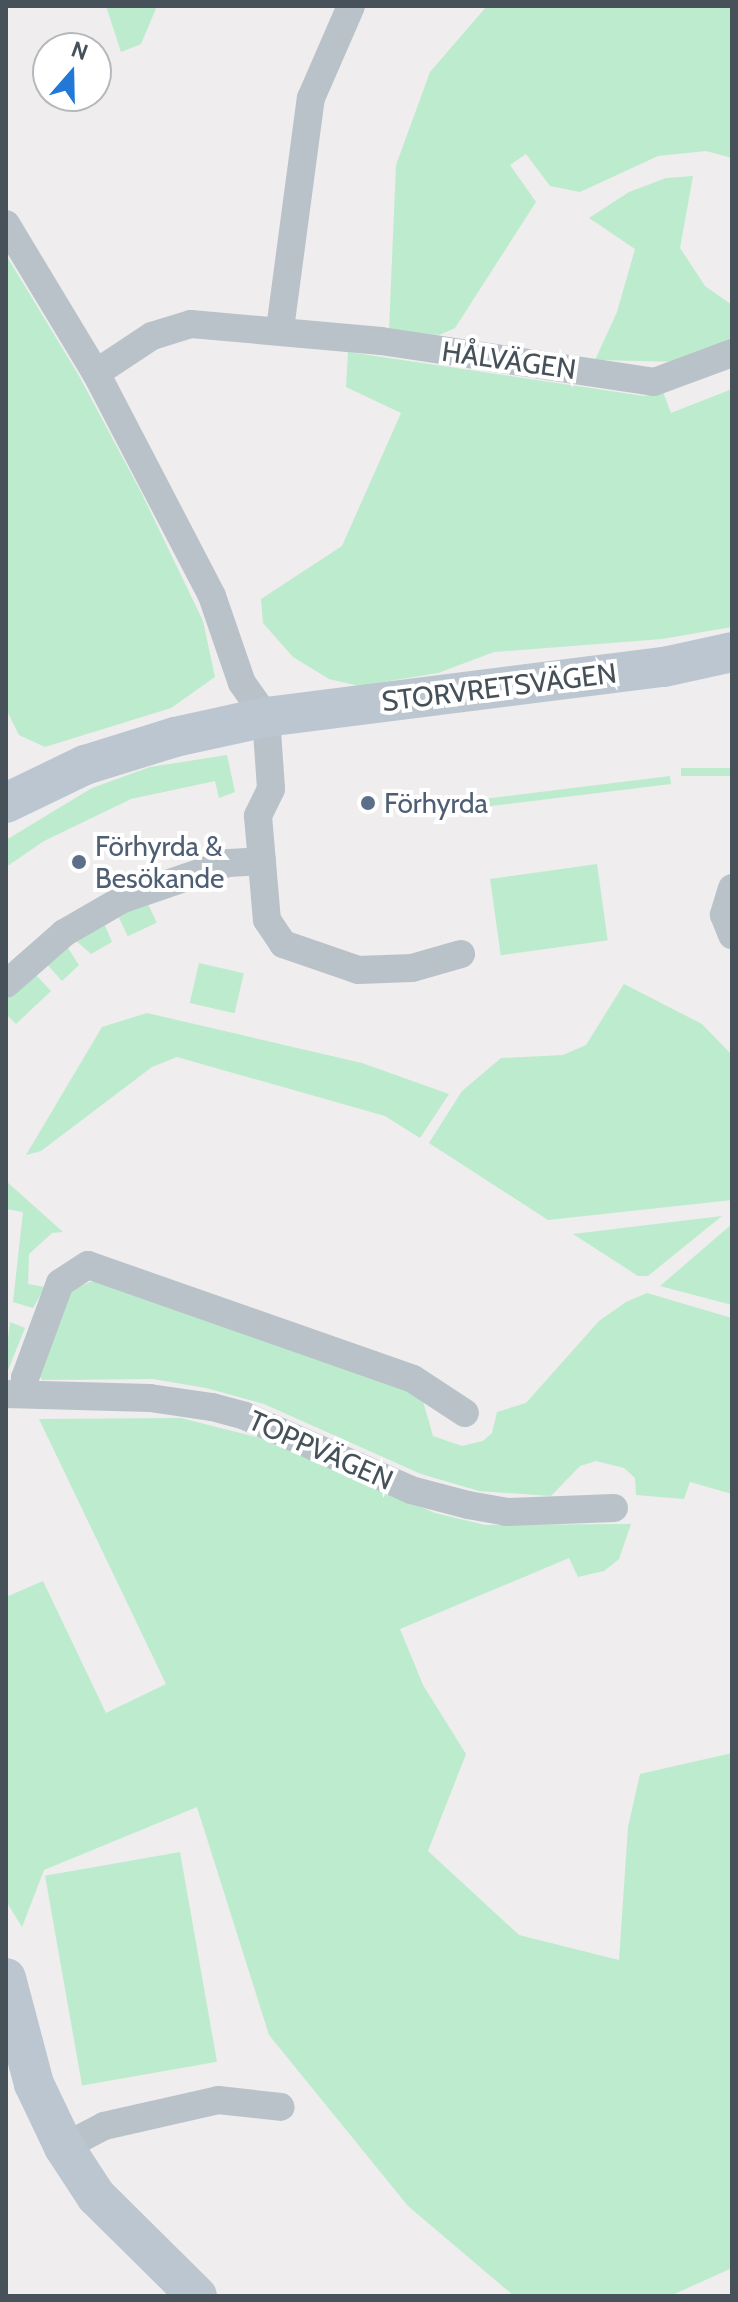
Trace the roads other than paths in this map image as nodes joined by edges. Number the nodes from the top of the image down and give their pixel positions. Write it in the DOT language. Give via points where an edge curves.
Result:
graph roads {
  1 [pos="351,6"];
  2 [pos="6,224"];
  3 [pos="280,329"];
  4 [pos="732,353"];
  5 [pos="96,373"];
  6 [pos="732,652"];
  7 [pos="266,717"];
  8 [pos="11,790"];
  9 [pos="262,861"];
  10 [pos="732,888"];
  11 [pos="732,935"];
  12 [pos="461,954"];
  13 [pos="6,984"];
  14 [pos="15,1394"];
  15 [pos="465,1413"];
  16 [pos="614,1508"];
  17 [pos="6,1978"];
  18 [pos="281,2107"];
  19 [pos="64,2147"];
  20 [pos="197,2296"];
  1 -- 3 [label="street" via="311,98"];
  2 -- 5 [label="street"];
  3 -- 4 [label="street, HÅLVÄGEN" via="654,382"];
  3 -- 5 [label="street, HÅLVÄGEN" via="191,324 152,336"];
  5 -- 7 [label="street" via="212,596 242,683"];
  6 -- 7 [label="street, STORVRETSVÄGEN" via="664,667"];
  7 -- 8 [label="street, STORVRETSVÄGEN" via="175,737"];
  7 -- 9 [label="street" via="271,789 258,816"];
  9 -- 12 [label="street" via="267,920 283,944 358,970 412,968"];
  9 -- 13 [label="street" via="228,863 123,899 64,933"];
  10 -- 11 [label="street" via="724,915"];
  14 -- 15 [label="street, TOPPVÄGEN" via="60,1283 88,1265 413,1379"];
  14 -- 16 [label="street, TOPPVÄGEN" via="150,1398 212,1407 245,1416 411,1490 468,1505 506,1512"];
  17 -- 19 [label="street" via="34,2084"];
  18 -- 19 [label="street" via="218,2100 104,2126"];
  19 -- 20 [label="street" via="96,2196"];
}
